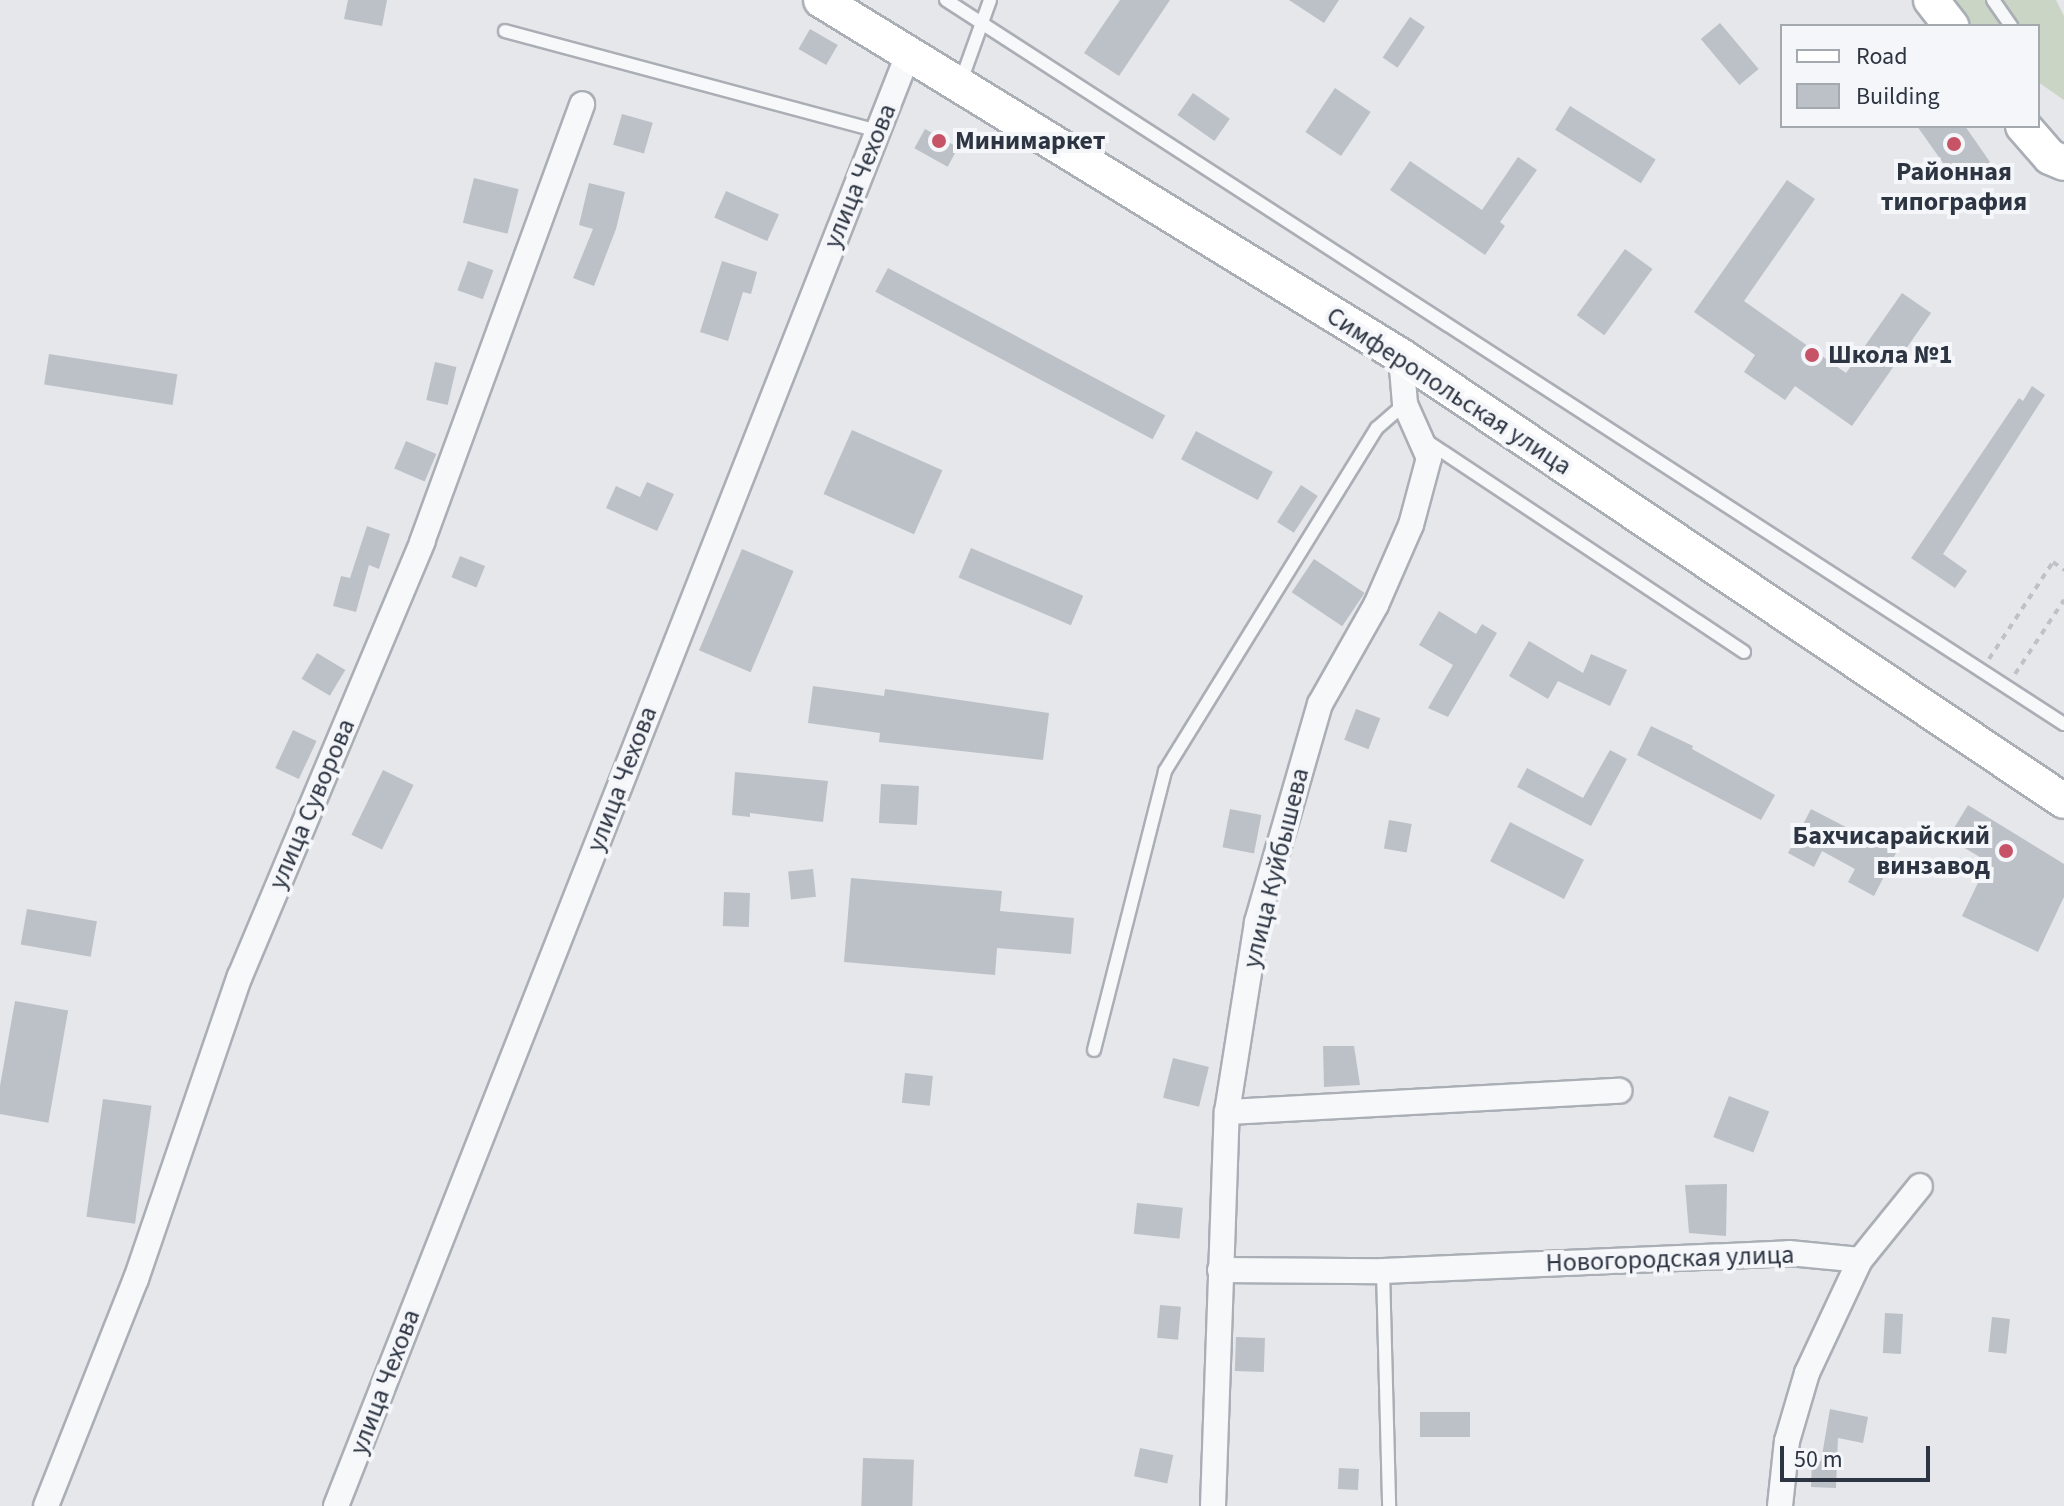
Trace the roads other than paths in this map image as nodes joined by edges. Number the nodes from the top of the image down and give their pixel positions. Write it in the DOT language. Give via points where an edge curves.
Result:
graph roads {
  1 [pos="821,0"];
  2 [pos="946,0"];
  3 [pos="990,0"];
  4 [pos="1931,0"];
  5 [pos="1993,0"];
  6 [pos="982,24"];
  7 [pos="1949,24"];
  8 [pos="2010,24"];
  9 [pos="505,31"];
  10 [pos="909,52"];
  11 [pos="960,84"];
  12 [pos="582,104"];
  13 [pos="2025,128"];
  14 [pos="877,131"];
  15 [pos="2064,163"];
  16 [pos="1401,356"];
  17 [pos="1405,404"];
  18 [pos="1419,436"];
  19 [pos="1744,652"];
  20 [pos="2064,724"];
  21 [pos="2064,801"];
  22 [pos="1094,1050"];
  23 [pos="1619,1091"];
  24 [pos="1227,1112"];
  25 [pos="1920,1186"];
  26 [pos="1860,1260"];
  27 [pos="1220,1270"];
  28 [pos="1383,1271"];
  29 [pos="46,1506"];
  30 [pos="336,1506"];
  31 [pos="1213,1506"];
  32 [pos="1389,1506"];
  33 [pos="1780,1506"];
  1 -- 10 [label="main road, Симферопольская улица"];
  2 -- 6 [label="lane"];
  3 -- 6 [label="lane"];
  4 -- 7 [label="main road"];
  5 -- 8 [label="lane"];
  6 -- 11 [label="lane"];
  6 -- 20 [label="lane"];
  9 -- 14 [label="lane"];
  10 -- 11 [label="main road, Симферопольская улица"];
  10 -- 14 [label="street, улица Чехова"];
  11 -- 16 [label="main road, Симферопольская улица"];
  12 -- 29 [label="street, улица Суворова" via="422,542 240,976 136,1279"];
  13 -- 15 [label="main road" via="2050,157"];
  14 -- 30 [label="street, улица Чехова"];
  16 -- 17 [label="street, улица Куйбышева"];
  16 -- 21 [label="main road, Симферопольская улица"];
  17 -- 18 [label="street, улица Куйбышева"];
  17 -- 22 [label="lane" via="1377,428 1165,771"];
  18 -- 19 [label="lane"];
  18 -- 24 [label="street, улица Куйбышева" via="1429,458 1411,525 1376,605 1320,704 1283,827 1257,922"];
  23 -- 24 [label="street"];
  24 -- 27 [label="street, улица Куйбышева"];
  25 -- 26 [label="street"];
  26 -- 28 [label="street, Новогородская улица" via="1789,1253"];
  26 -- 33 [label="street" via="1794,1409"];
  27 -- 28 [label="street, Новогородская улица"];
  27 -- 31 [label="street, улица Куйбышева"];
  28 -- 32 [label="lane"];
}
